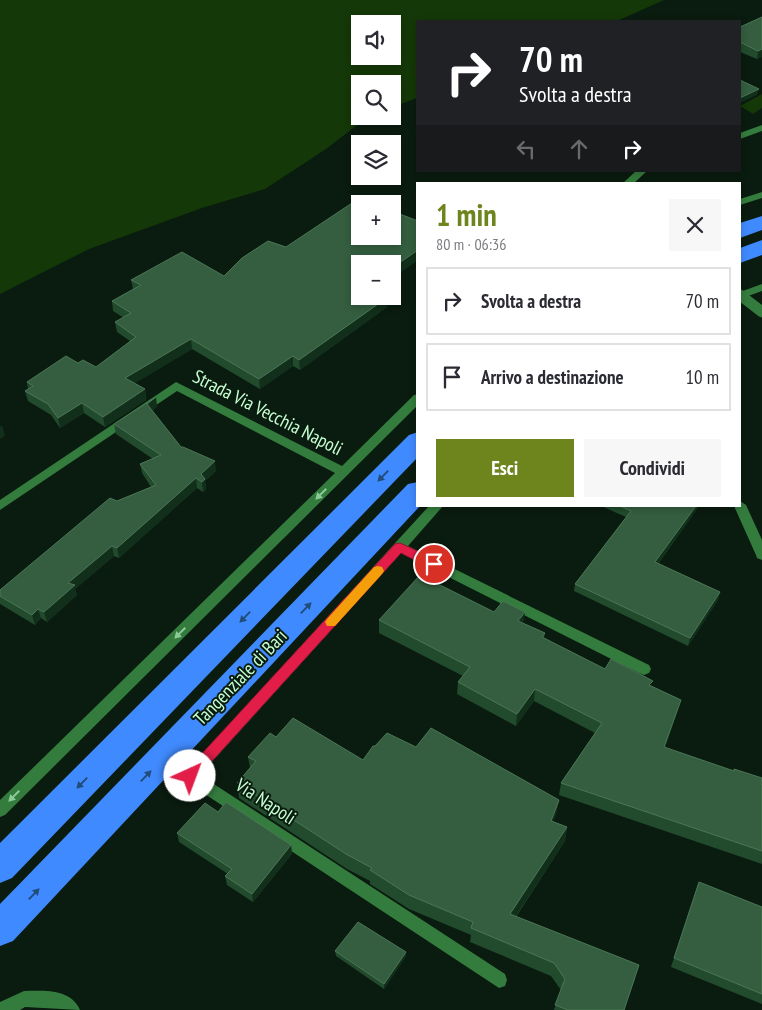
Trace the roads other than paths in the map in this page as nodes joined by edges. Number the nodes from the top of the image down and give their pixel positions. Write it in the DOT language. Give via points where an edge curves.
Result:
graph roads {
  1 [pos="762,128"];
  2 [pos="741,136"];
  3 [pos="641,172"];
  4 [pos="629,182"];
  5 [pos="762,195"];
  6 [pos="741,202"];
  7 [pos="762,222"];
  8 [pos="741,231"];
  9 [pos="762,247"];
  10 [pos="741,256"];
  11 [pos="762,287"];
  12 [pos="741,295"];
  13 [pos="741,296"];
  14 [pos="762,312"];
  15 [pos="416,400"];
  16 [pos="416,443"];
  17 [pos="344,472"];
  18 [pos="416,493"];
  19 [pos="0,506"];
  20 [pos="436,507"];
  21 [pos="741,507"];
  22 [pos="400,547"];
  23 [pos="762,555"];
  24 [pos="644,668"];
  25 [pos="0,810"];
  26 [pos="0,867"];
  27 [pos="0,929"];
  28 [pos="499,980"];
  29 [pos="4,1010"];
  30 [pos="71,1010"];
  1 -- 2 [label="street"];
  3 -- 4 [label="street"];
  5 -- 6 [label="street"];
  7 -- 8 [label="highway"];
  9 -- 10 [label="highway"];
  11 -- 12 [label="street"];
  13 -- 14 [label="street, bridge"];
  15 -- 17 [label="street"];
  16 -- 26 [label="highway, Tangenziale di Bari, one-way"];
  17 -- 19 [label="street, Strada Via Vecchia Napoli" via="176,386"];
  17 -- 25 [label="street, one-way"];
  27 -- 18 [label="highway, Tangenziale di Bari, one-way"];
  20 -- 22 [label="street, Via Napoli"];
  21 -- 23 [label="street"];
  22 -- 24 [label="street"];
  22 -- 28 [label="street, Via Napoli" via="190,776"];
  29 -- 30 [label="street" via="24,999 57,1000"];
}
